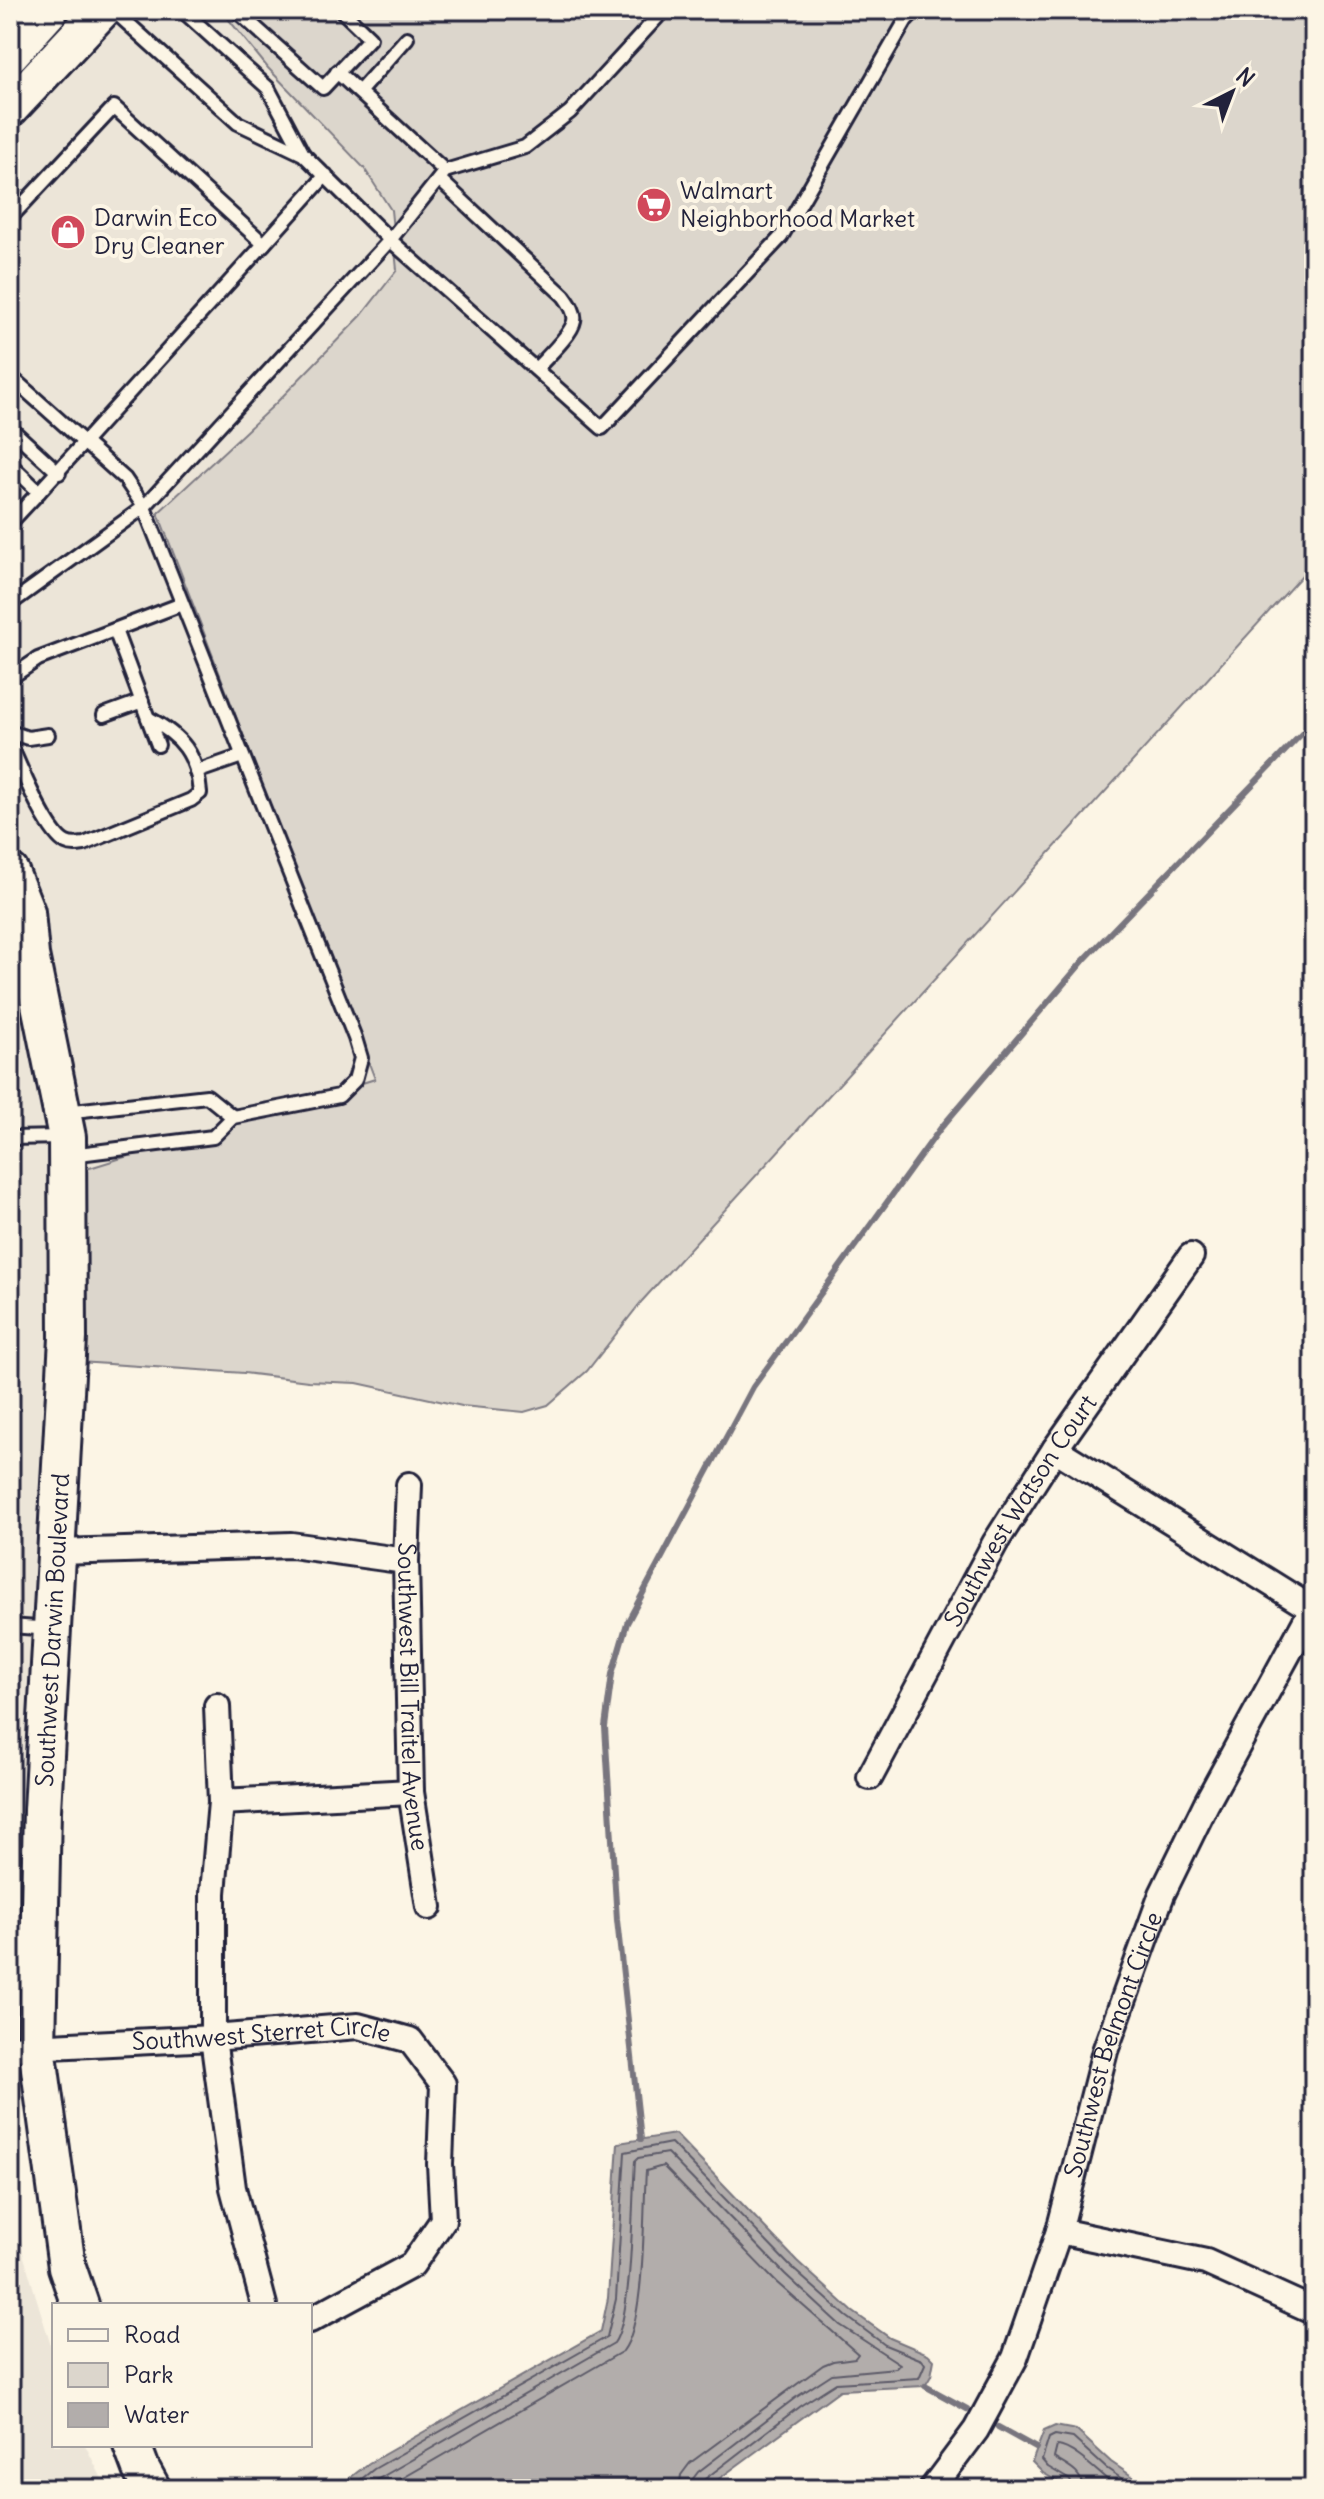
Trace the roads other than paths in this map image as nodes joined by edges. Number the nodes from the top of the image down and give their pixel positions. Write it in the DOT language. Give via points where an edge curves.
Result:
graph roads {
  1 [pos="50,10"];
  2 [pos="102,10"];
  3 [pos="113,10"];
  4 [pos="182,10"];
  5 [pos="236,10"];
  6 [pos="341,10"];
  7 [pos="664,10"];
  8 [pos="916,10"];
  9 [pos="407,38"];
  10 [pos="10,54"];
  11 [pos="337,72"];
  12 [pos="359,92"];
  13 [pos="10,108"];
  14 [pos="303,154"];
  15 [pos="326,175"];
  16 [pos="442,175"];
  17 [pos="10,218"];
  18 [pos="390,240"];
  19 [pos="264,244"];
  20 [pos="536,369"];
  21 [pos="10,376"];
  22 [pos="10,428"];
  23 [pos="84,444"];
  24 [pos="10,464"];
  25 [pos="59,473"];
  26 [pos="39,492"];
  27 [pos="144,507"];
  28 [pos="10,523"];
  29 [pos="10,604"];
  30 [pos="182,604"];
  31 [pos="115,630"];
  32 [pos="10,678"];
  33 [pos="142,701"];
  34 [pos="104,715"];
  35 [pos="148,718"];
  36 [pos="10,732"];
  37 [pos="48,735"];
  38 [pos="10,744"];
  39 [pos="158,745"];
  40 [pos="242,756"];
  41 [pos="196,772"];
  42 [pos="10,872"];
  43 [pos="20,942"];
  44 [pos="233,1117"];
  45 [pos="66,1135"];
  46 [pos="10,1138"];
  47 [pos="1191,1256"];
  48 [pos="1055,1449"];
  49 [pos="409,1485"];
  50 [pos="58,1552"];
  51 [pos="406,1561"];
  52 [pos="1313,1608"];
  53 [pos="10,1626"];
  54 [pos="54,1630"];
  55 [pos="217,1706"];
  56 [pos="870,1777"];
  57 [pos="411,1792"];
  58 [pos="221,1802"];
  59 [pos="429,1907"];
  60 [pos="213,2038"];
  61 [pos="23,2048"];
  62 [pos="1059,2231"];
  63 [pos="79,2303"];
  64 [pos="263,2303"];
  65 [pos="1314,2311"];
  66 [pos="312,2319"];
  67 [pos="133,2447"];
  68 [pos="152,2489"];
  69 [pos="932,2489"];
  1 -- 10 [label="street"];
  2 -- 13 [label="street"];
  3 -- 14 [label="lane" via="238,123"];
  4 -- 14 [label="lane" via="268,88"];
  5 -- 11 [label="lane" via="323,88"];
  6 -- 11 [label="lane" via="370,38"];
  7 -- 16 [label="lane" via="570,112 525,147"];
  8 -- 20 [label="lane" via="781,237 602,428"];
  9 -- 12 [label="lane"];
  11 -- 12 [label="lane"];
  12 -- 16 [label="lane"];
  14 -- 15 [label="lane"];
  15 -- 18 [label="lane"];
  15 -- 19 [label="lane"];
  16 -- 18 [label="lane"];
  16 -- 20 [label="lane" via="572,309 569,331"];
  17 -- 19 [label="lane" via="114,107"];
  18 -- 20 [label="lane"];
  18 -- 27 [label="lane"];
  19 -- 23 [label="lane"];
  21 -- 23 [label="lane"];
  22 -- 25 [label="lane"];
  23 -- 25 [label="lane"];
  23 -- 27 [label="lane" via="125,479"];
  24 -- 26 [label="lane"];
  25 -- 26 [label="lane"];
  26 -- 28 [label="lane"];
  27 -- 29 [label="lane"];
  27 -- 30 [label="lane"];
  30 -- 31 [label="lane"];
  30 -- 40 [label="lane"];
  31 -- 32 [label="lane" via="38,659"];
  31 -- 33 [label="lane"];
  33 -- 34 [label="lane"];
  33 -- 35 [label="lane"];
  35 -- 39 [label="lane"];
  35 -- 41 [label="lane" via="183,741"];
  36 -- 37 [label="lane" via="28,738"];
  38 -- 41 [label="lane" via="46,820 63,842 72,845 191,800 200,793"];
  40 -- 41 [label="lane"];
  40 -- 44 [label="lane" via="361,1058 355,1080 339,1096"];
  42 -- 43 [label="street, Southwest Darwin Boulevard" via="26,912"];
  43 -- 45 [label="street, Southwest Darwin Boulevard"];
  44 -- 45 [label="lane" via="213,1137"];
  44 -- 45 [label="lane" via="207,1096"];
  45 -- 46 [label="lane"];
  45 -- 50 [label="street, Southwest Darwin Boulevard" via="68,1338"];
  47 -- 48 [label="street, Southwest Watson Court"];
  48 -- 52 [label="street"];
  48 -- 56 [label="street, Southwest Watson Court" via="995,1543"];
  49 -- 51 [label="street, Southwest Bill Traitel Avenue"];
  50 -- 51 [label="street" via="291,1545"];
  50 -- 54 [label="street, Southwest Darwin Boulevard"];
  51 -- 57 [label="street, Southwest Bill Traitel Avenue"];
  52 -- 62 [label="street, Southwest Belmont Circle" via="1162,1894 1105,2051"];
  53 -- 54 [label="lane"];
  54 -- 61 [label="street, Southwest Darwin Boulevard"];
  55 -- 58 [label="street"];
  57 -- 58 [label="street"];
  57 -- 59 [label="street, Southwest Bill Traitel Avenue"];
  58 -- 60 [label="street" via="213,1893"];
  60 -- 61 [label="street, Southwest Sterret Circle"];
  60 -- 64 [label="street" via="233,2188"];
  60 -- 66 [label="street, Southwest Sterret Circle" via="358,2026 410,2040 443,2084 443,2220 412,2265"];
  61 -- 63 [label="street, Southwest Darwin Boulevard" via="67,2267"];
  62 -- 65 [label="street" via="1206,2262"];
  62 -- 69 [label="street, Southwest Belmont Circle" via="1015,2358 976,2430"];
  67 -- 68 [label="street"];
}
